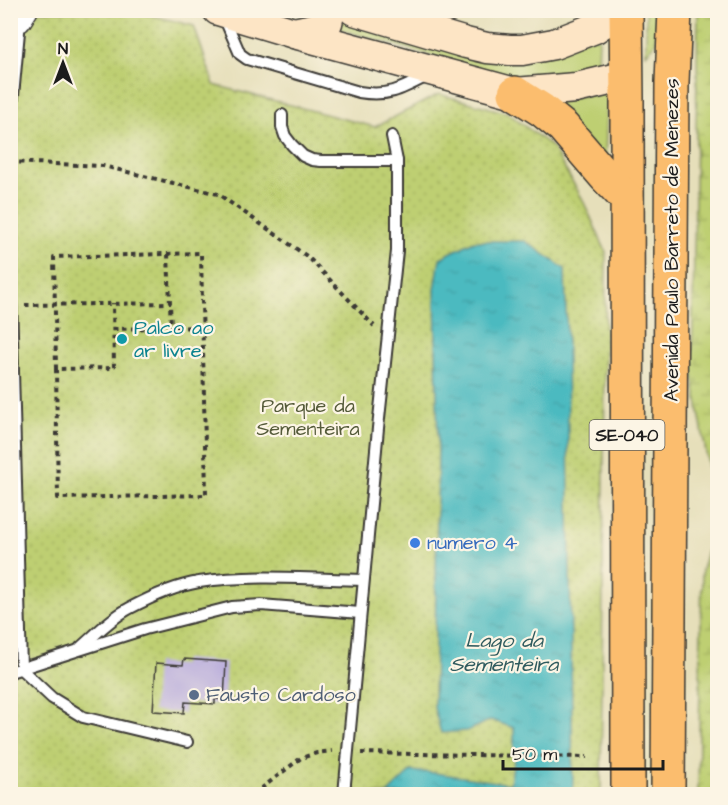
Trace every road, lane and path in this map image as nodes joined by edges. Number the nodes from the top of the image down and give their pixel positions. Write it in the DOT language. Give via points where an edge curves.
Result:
graph roads {
  1 [pos="330,10"];
  2 [pos="354,10"];
  3 [pos="624,10"];
  4 [pos="675,10"];
  5 [pos="220,11"];
  6 [pos="21,14"];
  7 [pos="294,33"];
  8 [pos="674,49"];
  9 [pos="436,72"];
  10 [pos="627,75"];
  11 [pos="515,93"];
  12 [pos="282,115"];
  13 [pos="10,128"];
  14 [pos="392,136"];
  15 [pos="397,161"];
  16 [pos="10,162"];
  17 [pos="627,199"];
  18 [pos="168,254"];
  19 [pos="10,260"];
  20 [pos="113,303"];
  21 [pos="171,303"];
  22 [pos="55,304"];
  23 [pos="12,305"];
  24 [pos="202,327"];
  25 [pos="171,328"];
  26 [pos="113,329"];
  27 [pos="388,339"];
  28 [pos="56,369"];
  29 [pos="363,579"];
  30 [pos="360,613"];
  31 [pos="75,652"];
  32 [pos="16,670"];
  33 [pos="187,742"];
  34 [pos="347,752"];
  35 [pos="587,757"];
  36 [pos="254,795"];
  37 [pos="344,795"];
  38 [pos="628,795"];
  39 [pos="668,795"];
  1 -- 7 [label="main road" via="323,27"];
  2 -- 3 [label="main road" via="487,48 522,50 570,38"];
  3 -- 10 [label="main road, SE-040"];
  4 -- 8 [label="main road, Avenida Paulo Barreto de Menezes / SE-040"];
  5 -- 7 [label="main road"];
  5 -- 9 [label="lane" via="240,54 247,59 359,92 391,93"];
  6 -- 13 [label="lane"];
  7 -- 9 [label="main road"];
  8 -- 10 [label="main road"];
  8 -- 39 [label="main road, Avenida Paulo Barreto de Menezes / SE-040"];
  9 -- 11 [label="main road"];
  10 -- 11 [label="main road" via="576,88"];
  10 -- 17 [label="main road, SE-040"];
  11 -- 17 [label="main road" via="563,127"];
  12 -- 15 [label="lane" via="285,136 312,160"];
  14 -- 15 [label="lane"];
  15 -- 27 [label="lane" via="397,251"];
  16 -- 27 [label="path" via="103,166 218,194 308,257"];
  17 -- 38 [label="main road, SE-040"];
  18 -- 21 [label="path"];
  18 -- 22 [label="path" via="54,257"];
  18 -- 24 [label="path" via="201,253"];
  19 -- 23 [label="lane"];
  20 -- 21 [label="path"];
  20 -- 22 [label="path"];
  20 -- 26 [label="path"];
  21 -- 25 [label="path"];
  22 -- 23 [label="path"];
  22 -- 28 [label="path"];
  23 -- 32 [label="lane"];
  24 -- 25 [label="path"];
  24 -- 28 [label="path" via="206,495 58,498"];
  25 -- 26 [label="path"];
  26 -- 28 [label="path" via="114,368"];
  27 -- 29 [label="lane"];
  29 -- 30 [label="lane"];
  29 -- 31 [label="lane" via="237,578 196,583 130,608"];
  30 -- 31 [label="lane" via="261,605 232,607"];
  30 -- 34 [label="lane"];
  31 -- 32 [label="lane"];
  32 -- 33 [label="lane" via="83,717"];
  34 -- 35 [label="path"];
  34 -- 36 [label="path" via="301,758"];
  34 -- 37 [label="lane"];
}
